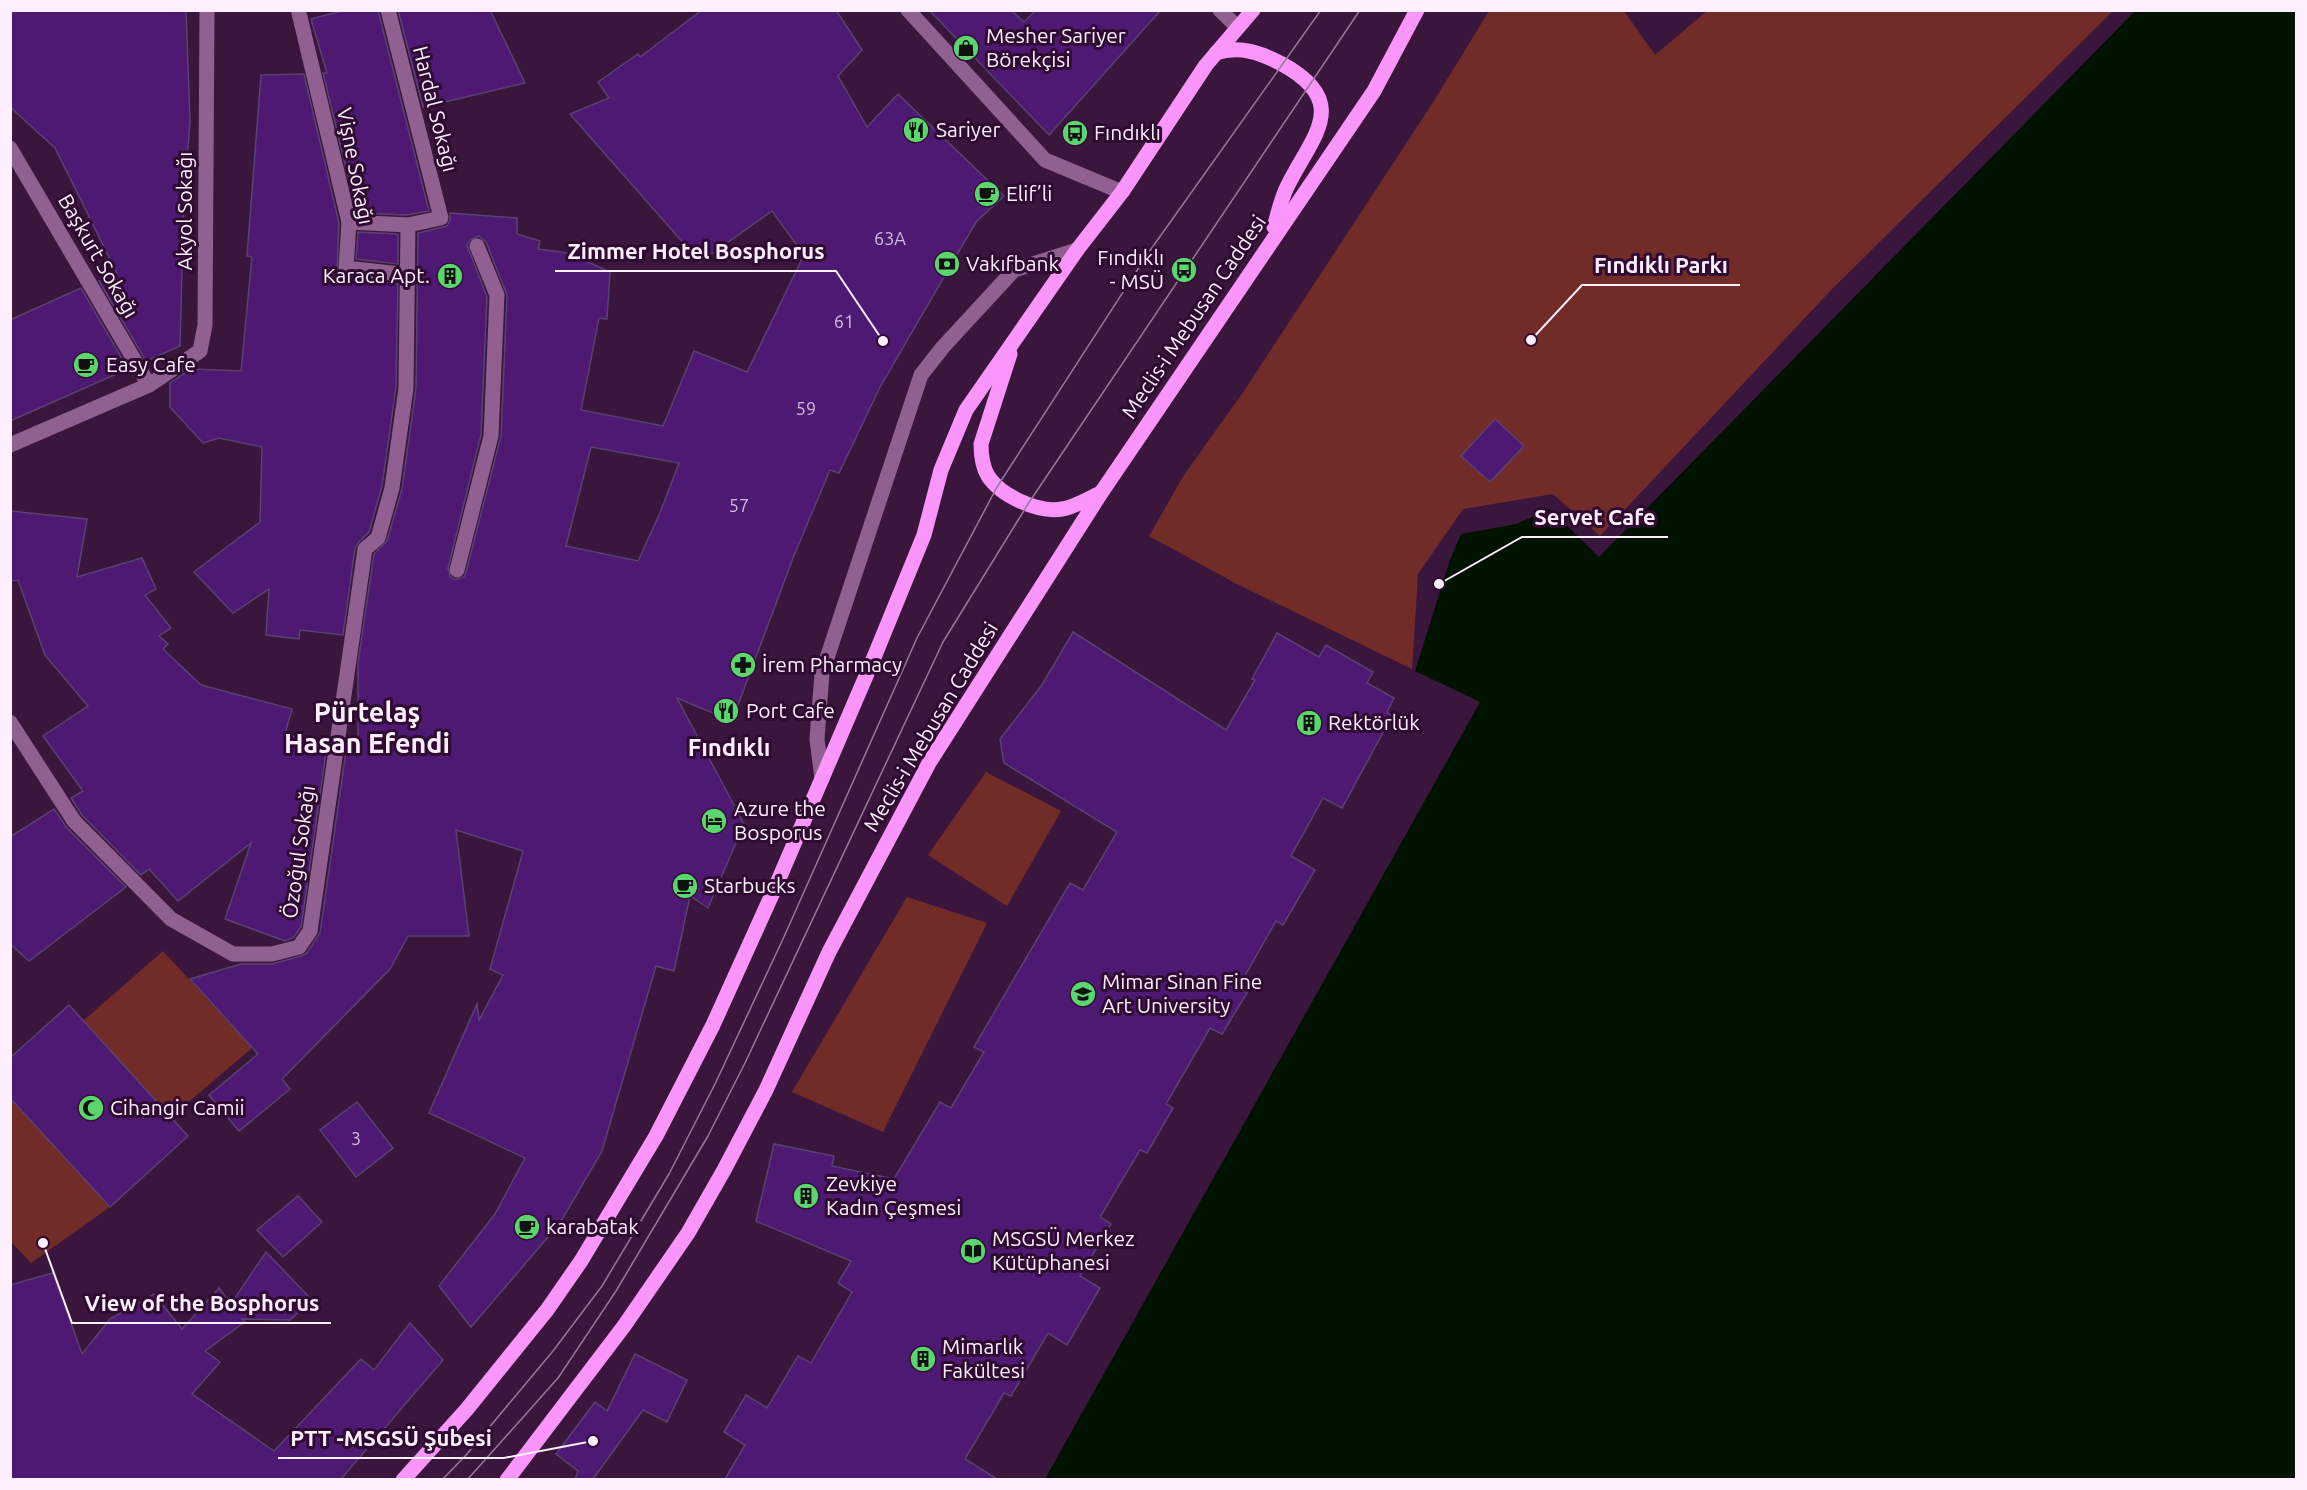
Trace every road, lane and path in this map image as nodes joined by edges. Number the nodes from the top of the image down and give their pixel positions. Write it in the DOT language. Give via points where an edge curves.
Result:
graph roads {
  1 [pos="207,10"];
  2 [pos="388,10"];
  3 [pos="908,10"];
  4 [pos="1220,10"];
  5 [pos="1253,10"];
  6 [pos="1417,10"];
  7 [pos="299,13"];
  8 [pos="1238,27"];
  9 [pos="1216,53"];
  10 [pos="10,148"];
  11 [pos="1122,192"];
  12 [pos="349,222"];
  13 [pos="408,225"];
  14 [pos="1270,241"];
  15 [pos="477,246"];
  16 [pos="1077,250"];
  17 [pos="409,275"];
  18 [pos="1015,340"];
  19 [pos="149,385"];
  20 [pos="10,445"];
  21 [pos="1101,493"];
  22 [pos="365,549"];
  23 [pos="457,570"];
  24 [pos="10,722"];
  25 [pos="822,779"];
  26 [pos="403,1479"];
  27 [pos="507,1479"];
  1 -- 19 [label="street, Akyol Sokağı" via="205,326 200,351"];
  2 -- 13 [label="street, Hardal Sokağı" via="441,218"];
  3 -- 11 [label="street" via="1045,160"];
  4 -- 8 [label="street"];
  5 -- 8 [label="main road"];
  6 -- 14 [label="main road, Meclis-i Mebusan Caddesi" via="1374,91"];
  7 -- 12 [label="street, Vişne Sokağı"];
  8 -- 9 [label="main road"];
  9 -- 11 [label="main road"];
  9 -- 14 [label="main road" via="1228,49 1270,57 1299,75 1318,94 1320,129 1286,188"];
  10 -- 19 [label="street, Başkurt Sokağı"];
  11 -- 16 [label="main road"];
  12 -- 13 [label="street"];
  12 -- 17 [label="street, Vişne Sokağı" via="346,268"];
  13 -- 17 [label="street, Vişne Sokağı"];
  14 -- 21 [label="main road, Meclis-i Mebusan Caddesi"];
  15 -- 23 [label="street" via="497,295 491,436"];
  16 -- 18 [label="main road"];
  16 -- 25 [label="street" via="1014,270 921,375 822,673 817,739"];
  17 -- 22 [label="street, Vişne Sokağı" via="406,388 392,488 378,538"];
  18 -- 21 [label="main road" via="981,444 987,474 1004,492 1045,510 1064,509"];
  18 -- 25 [label="main road" via="977,393 953,438 924,534"];
  19 -- 20 [label="street, Akyol Sokağı"];
  21 -- 27 [label="main road, Meclis-i Mebusan Caddesi" via="929,763 829,952 766,1090 688,1233 624,1326"];
  22 -- 24 [label="street, Özoğul Sokağı" via="310,931 299,946 272,954 233,954 171,919 74,820"];
  25 -- 26 [label="main road" via="712,1025 656,1136 547,1310"];
}
